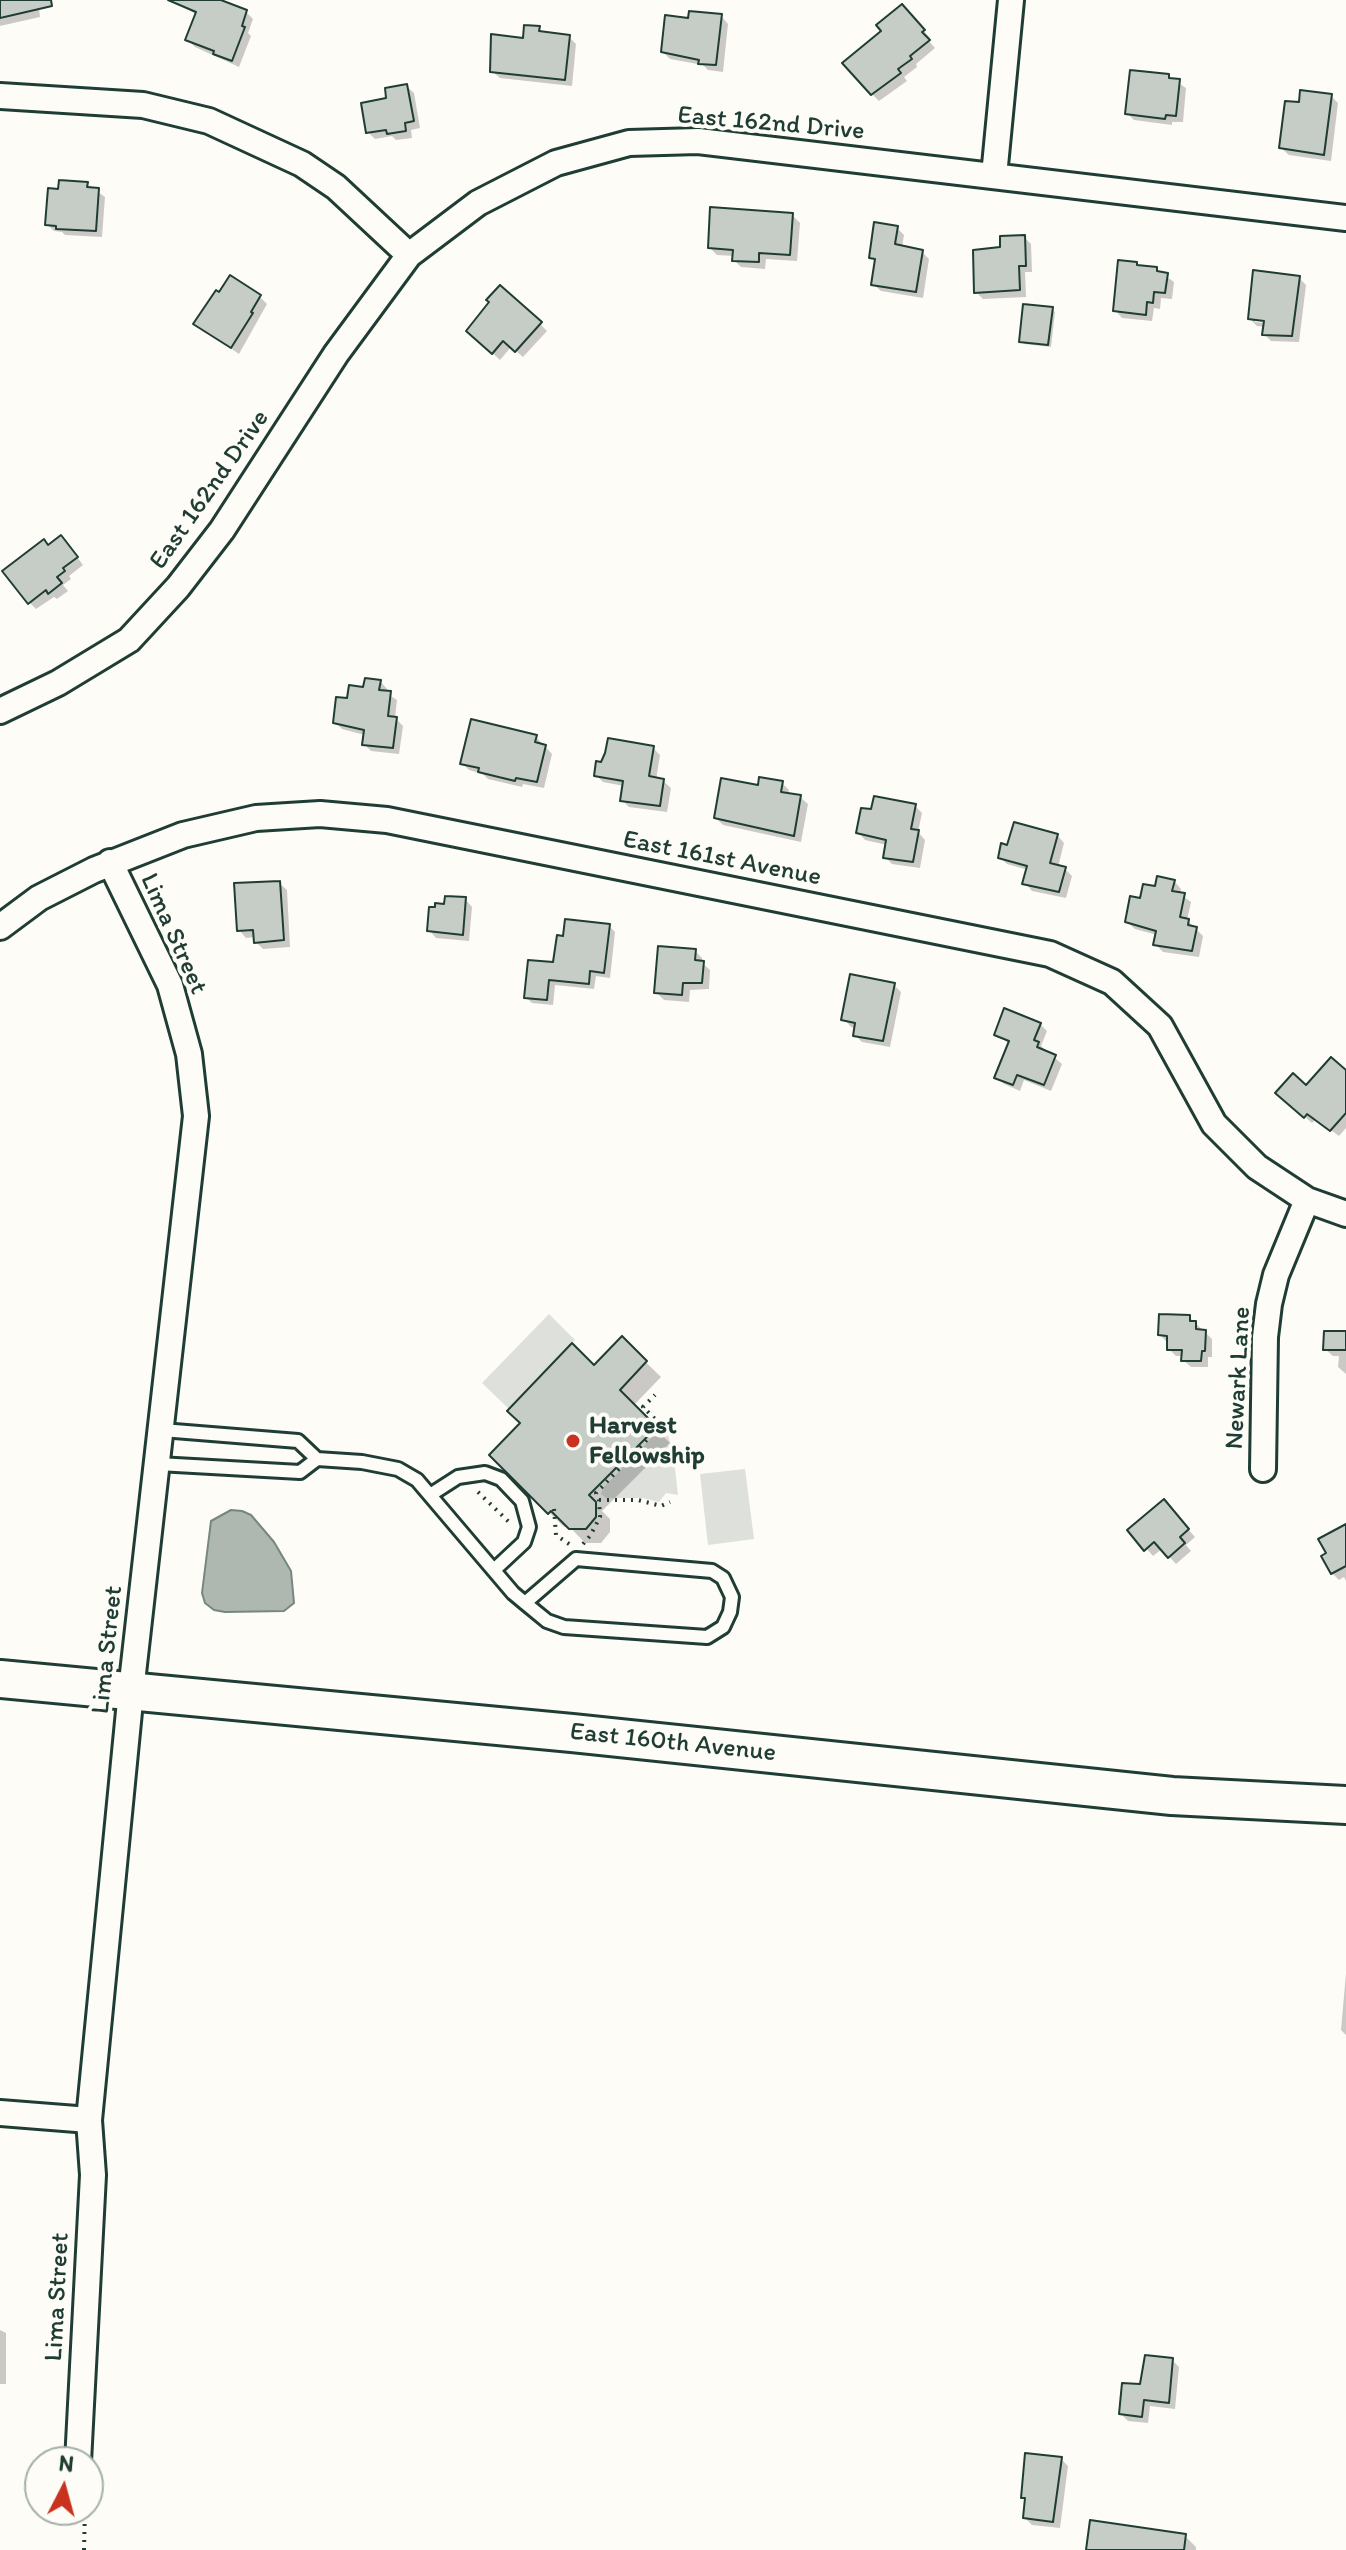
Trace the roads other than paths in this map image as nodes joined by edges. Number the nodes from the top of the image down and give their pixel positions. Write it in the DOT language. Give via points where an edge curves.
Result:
graph roads {
  1 [pos="1011,0"];
  2 [pos="0,96"];
  3 [pos="994,176"];
  4 [pos="1346,218"];
  5 [pos="409,255"];
  6 [pos="0,711"];
  7 [pos="110,862"];
  8 [pos="0,927"];
  9 [pos="1307,1200"];
  10 [pos="1346,1214"];
  11 [pos="162,1430"];
  12 [pos="317,1459"];
  13 [pos="158,1464"];
  14 [pos="1263,1469"];
  15 [pos="430,1495"];
  16 [pos="494,1570"];
  17 [pos="525,1603"];
  18 [pos="0,1679"];
  19 [pos="131,1691"];
  20 [pos="1346,1805"];
  21 [pos="0,2113"];
  22 [pos="89,2120"];
  23 [pos="79,2446"];
  1 -- 3 [label="street"];
  2 -- 5 [label="street" via="143,105 209,121 302,164 336,187"];
  3 -- 4 [label="street, East 162nd Drive"];
  3 -- 5 [label="street, East 162nd Drive" via="698,141 629,143 556,163 478,203"];
  5 -- 6 [label="street, East 162nd Drive" via="178,587 129,640"];
  7 -- 8 [label="street, East 161st Avenue" via="39,898"];
  7 -- 9 [label="street, East 161st Avenue" via="183,835 256,818 320,814 387,820 1058,956 1112,982 1160,1026 1214,1124 1257,1167"];
  7 -- 11 [label="street, Lima Street" via="170,985 189,1054 196,1116"];
  9 -- 10 [label="street, East 161st Avenue"];
  9 -- 14 [label="street, Newark Lane" via="1269,1304"];
  11 -- 12 [label="lane" via="298,1441"];
  11 -- 13 [label="street, Lima Street"];
  12 -- 13 [label="lane" via="300,1472"];
  12 -- 15 [label="lane" via="398,1469"];
  13 -- 19 [label="street, Lima Street"];
  15 -- 16 [label="lane"];
  15 -- 16 [label="lane" via="458,1477 485,1473 501,1479 522,1501 529,1527 524,1542"];
  16 -- 17 [label="lane"];
  17 -- 17 [label="lane" via="564,1627 707,1637 723,1627 732,1597 723,1578 712,1571 576,1559"];
  18 -- 19 [label="main road, East 160th Avenue"];
  19 -- 20 [label="main road, East 160th Avenue" via="1172,1796"];
  19 -- 22 [label="street, Lima Street"];
  21 -- 22 [label="street"];
  22 -- 23 [label="street, Lima Street" via="93,2175"];
}
